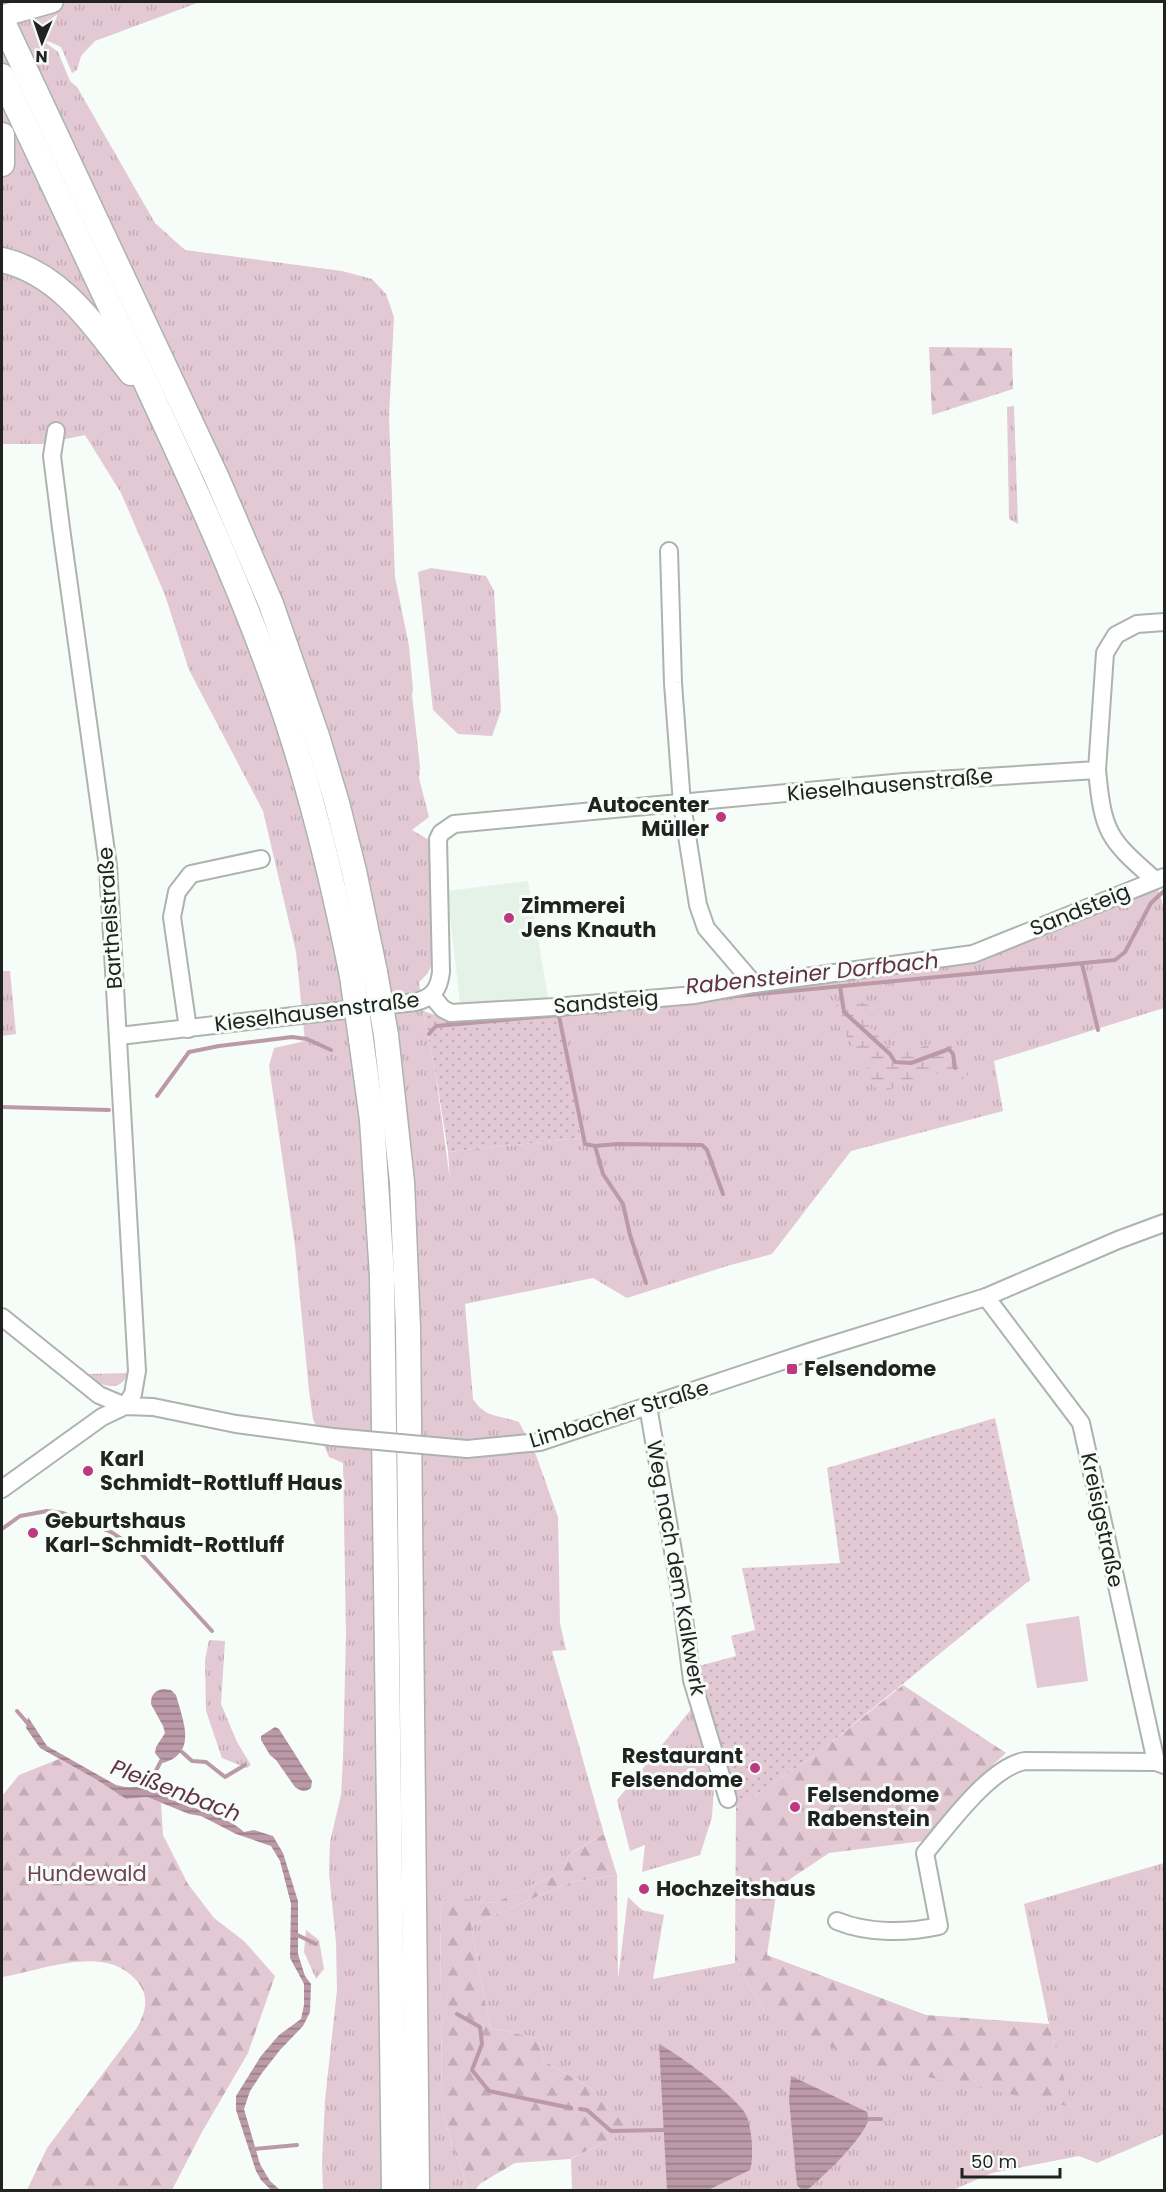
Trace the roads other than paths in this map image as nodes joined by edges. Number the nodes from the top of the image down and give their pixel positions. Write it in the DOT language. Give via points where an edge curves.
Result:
graph roads {
  1 [pos="52,2"];
  2 [pos="2,18"];
  3 [pos="2,76"];
  4 [pos="2,135"];
  5 [pos="2,165"];
  6 [pos="2,260"];
  7 [pos="156,405"];
  8 [pos="56,431"];
  9 [pos="669,552"];
  10 [pos="1164,622"];
  11 [pos="1097,770"];
  12 [pos="682,804"];
  13 [pos="261,859"];
  14 [pos="1160,878"];
  15 [pos="754,984"];
  16 [pos="432,996"];
  17 [pos="188,1029"];
  18 [pos="119,1036"];
  19 [pos="1164,1223"];
  20 [pos="986,1297"];
  21 [pos="2,1317"];
  22 [pos="124,1406"];
  23 [pos="648,1406"];
  24 [pos="2,1489"];
  25 [pos="1160,1763"];
  26 [pos="728,1799"];
  27 [pos="837,1921"];
  28 [pos="394,2190"];
  29 [pos="417,2190"];
  1 -- 2 [label="main road"];
  2 -- 29 [label="highway, bridge" via="216,476 270,604 337,803 375,972 386,1035 402,1192 408,1327"];
  3 -- 7 [label="highway"];
  4 -- 5 [label="highway"];
  6 -- 7 [label="highway" via="31,271 78,304"];
  7 -- 28 [label="highway, bridge" via="247,609 273,681 332,880 362,1039 383,1286"];
  8 -- 18 [label="street, Barthelstraße" via="52,456 108,866"];
  9 -- 12 [label="street"];
  10 -- 11 [label="street" via="1137,624 1116,635 1106,653"];
  11 -- 12 [label="street, Kieselhausenstraße" via="904,782"];
  11 -- 14 [label="street" via="1107,829 1124,853"];
  12 -- 15 [label="street" via="698,905 706,928"];
  12 -- 16 [label="street, Kieselhausenstraße" via="454,824 447,828 441,833 437,849 441,972"];
  13 -- 17 [label="street, Kieselhausenstraße" via="191,874 177,892 172,917"];
  14 -- 15 [label="street, Sandsteig" via="973,954"];
  15 -- 16 [label="street, Sandsteig" via="695,994 462,1014 443,1009"];
  16 -- 17 [label="street, Kieselhausenstraße" via="415,1002"];
  17 -- 18 [label="street, Kieselhausenstraße"];
  18 -- 22 [label="street, Barthelstraße" via="137,1371 132,1394"];
  19 -- 20 [label="street, Limbacher Straße"];
  20 -- 23 [label="street, Limbacher Straße"];
  20 -- 25 [label="street, Kreisigstraße" via="1081,1423"];
  21 -- 22 [label="street" via="99,1395"];
  22 -- 23 [label="street, Limbacher Straße, bridge" via="153,1407 236,1424 333,1437 466,1449 540,1442"];
  22 -- 24 [label="street" via="102,1417"];
  23 -- 26 [label="street, Weg nach dem Kalkwerk" via="692,1680"];
  25 -- 27 [label="street" via="1014,1763 973,1797 925,1853 939,1926 914,1931 886,1930"];
}
